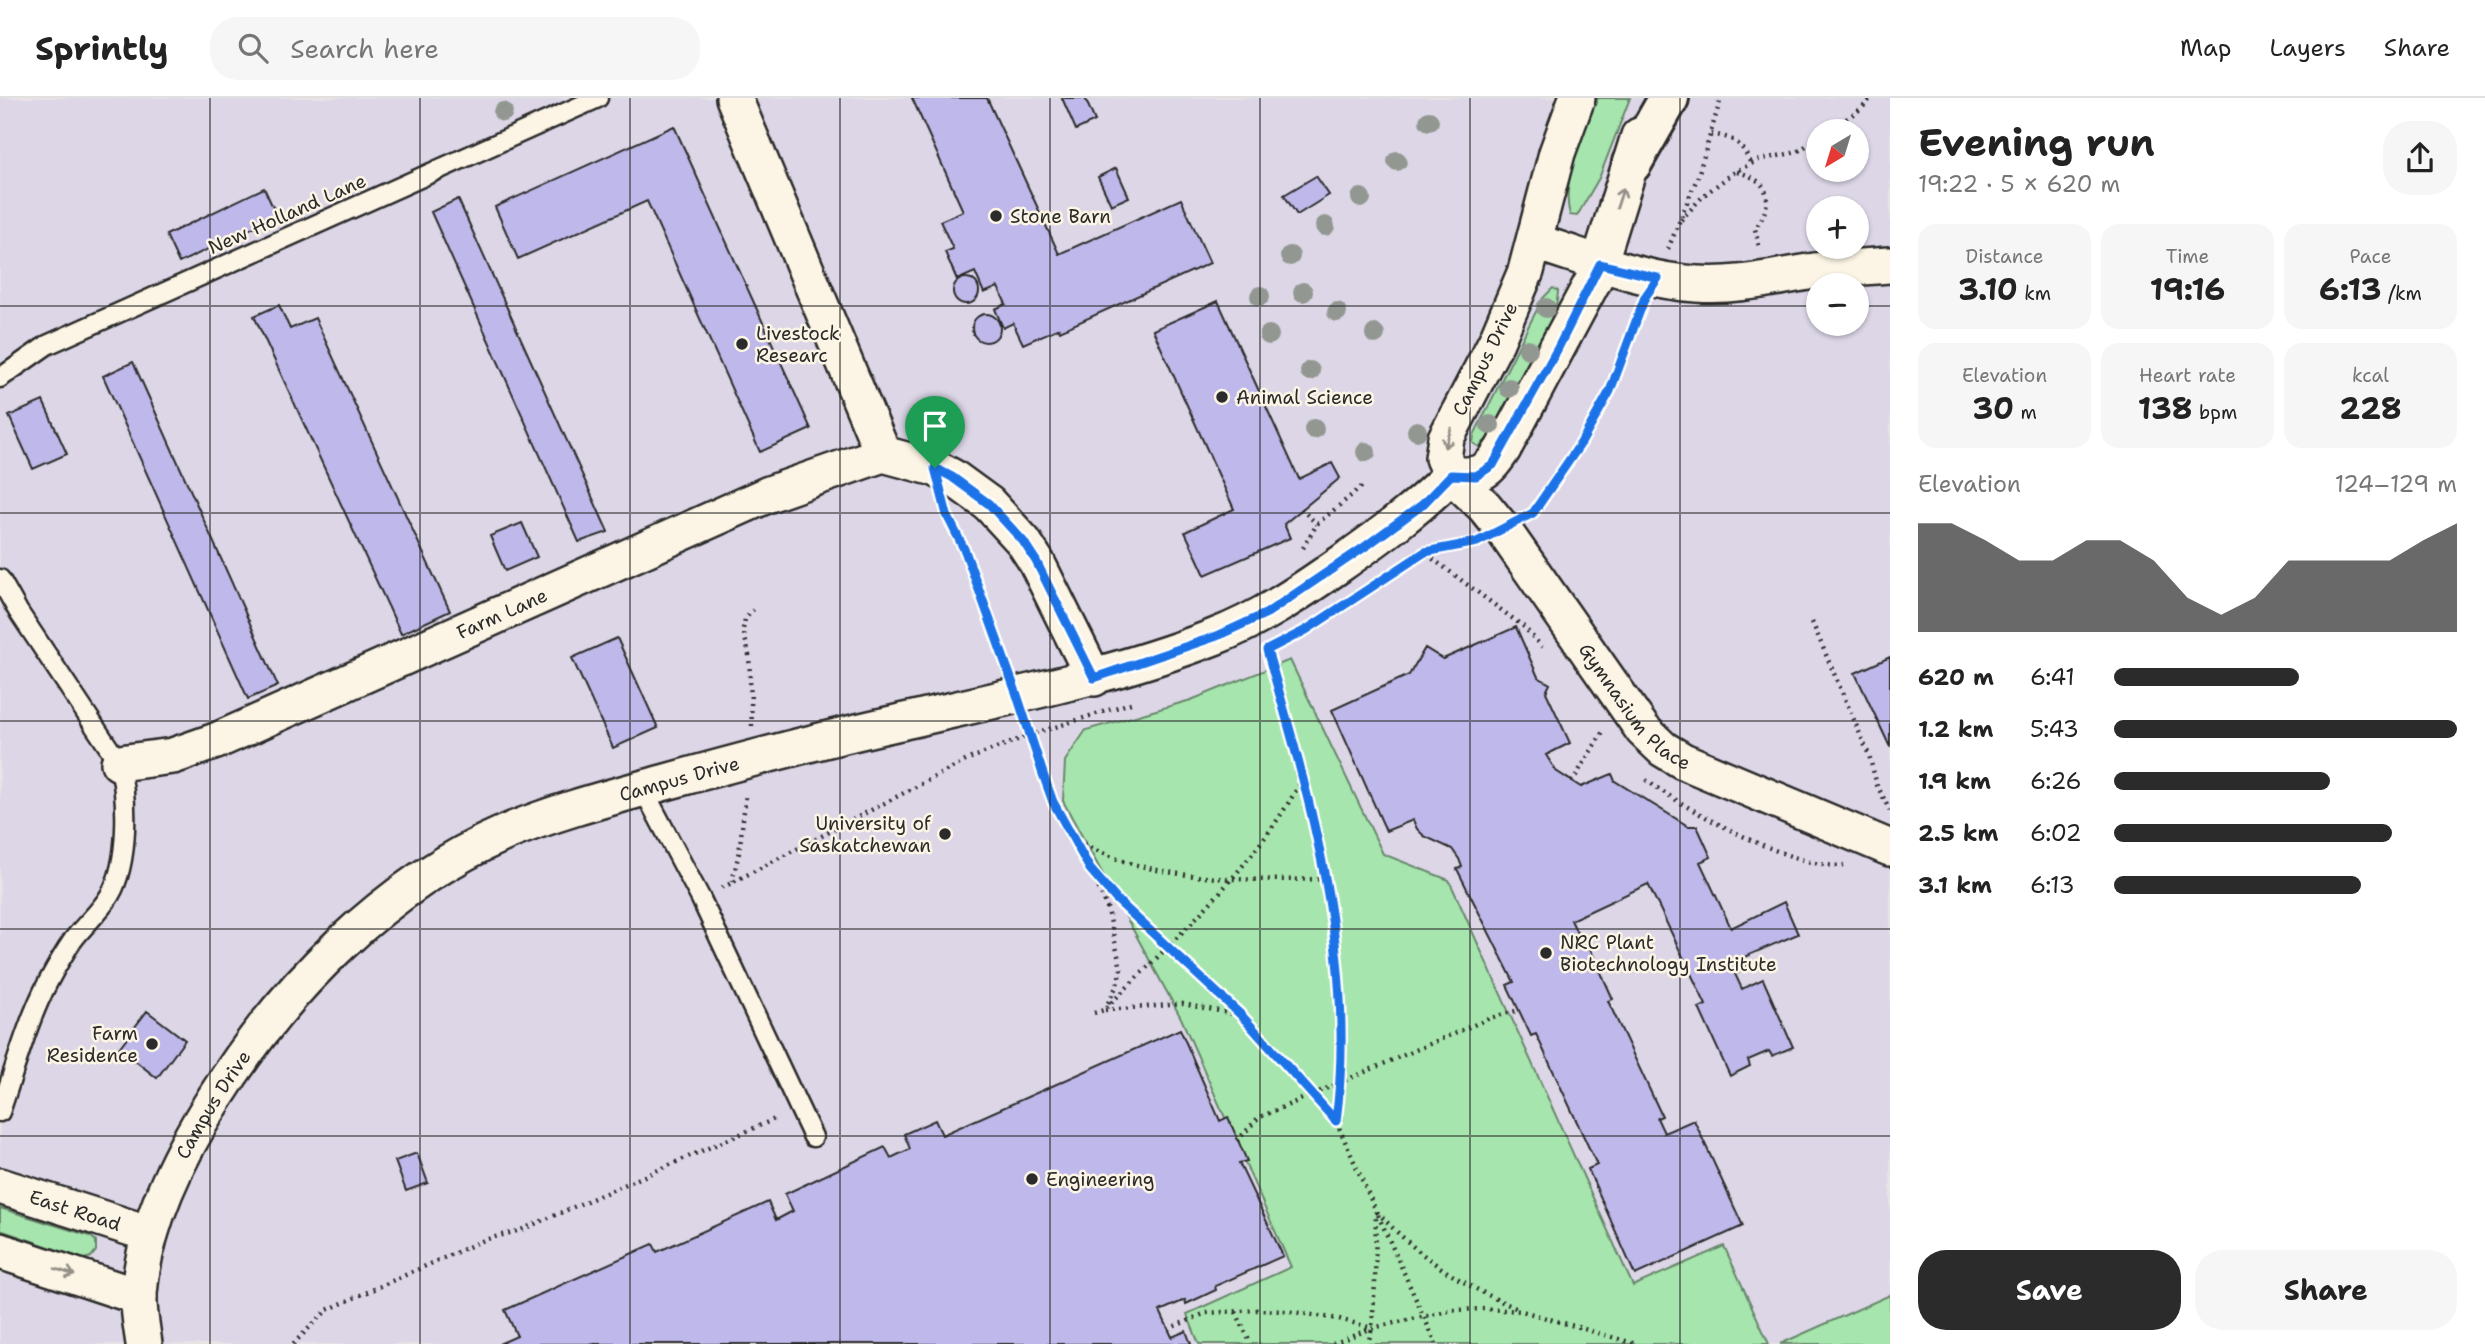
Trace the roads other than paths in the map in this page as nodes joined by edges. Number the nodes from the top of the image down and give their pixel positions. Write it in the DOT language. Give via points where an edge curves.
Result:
graph roads {
  1 [pos="597,98"];
  2 [pos="734,98"];
  3 [pos="1577,98"];
  4 [pos="1651,98"];
  5 [pos="1669,98"];
  6 [pos="1632,163"];
  7 [pos="1535,242"];
  8 [pos="1600,264"];
  9 [pos="1890,265"];
  10 [pos="0,377"];
  11 [pos="883,454"];
  12 [pos="1451,475"];
  13 [pos="0,579"];
  14 [pos="1094,678"];
  15 [pos="119,763"];
  16 [pos="643,789"];
  17 [pos="1890,848"];
  18 [pos="0,1112"];
  19 [pos="813,1137"];
  20 [pos="0,1186"];
  21 [pos="150,1234"];
  22 [pos="0,1251"];
  23 [pos="139,1297"];
  24 [pos="144,1344"];
  1 -- 10 [label="lane, New Holland Lane" via="47,345"];
  2 -- 11 [label="street"];
  3 -- 7 [label="street, Campus Drive" via="1557,153"];
  4 -- 6 [label="street"];
  5 -- 6 [label="main road"];
  8 -- 6 [label="street, one-way"];
  7 -- 8 [label="street"];
  7 -- 12 [label="street, Campus Drive, one-way" via="1496,342 1446,438 1443,458"];
  8 -- 9 [label="street" via="1699,284"];
  8 -- 12 [label="street" via="1493,465 1476,476"];
  11 -- 14 [label="street" via="935,468 989,504 1036,561"];
  11 -- 15 [label="street, Farm Lane" via="769,494 216,741 173,756"];
  12 -- 14 [label="street, Campus Drive" via="1422,505 1267,613 1217,636"];
  12 -- 17 [label="street, Gymnasium Place" via="1502,528 1643,730 1663,748 1683,761"];
  13 -- 15 [label="lane"];
  14 -- 16 [label="street, Campus Drive" via="865,730"];
  15 -- 18 [label="lane" via="125,787 119,874 112,892 74,939 47,983"];
  16 -- 19 [label="lane" via="701,899"];
  16 -- 21 [label="street, Campus Drive" via="572,808 503,834 421,880 352,932 234,1067 186,1148"];
  20 -- 21 [label="street, East Road"];
  21 -- 23 [label="street, Campus Drive"];
  22 -- 23 [label="street, one-way"];
  23 -- 24 [label="street, Campus Drive"];
}
